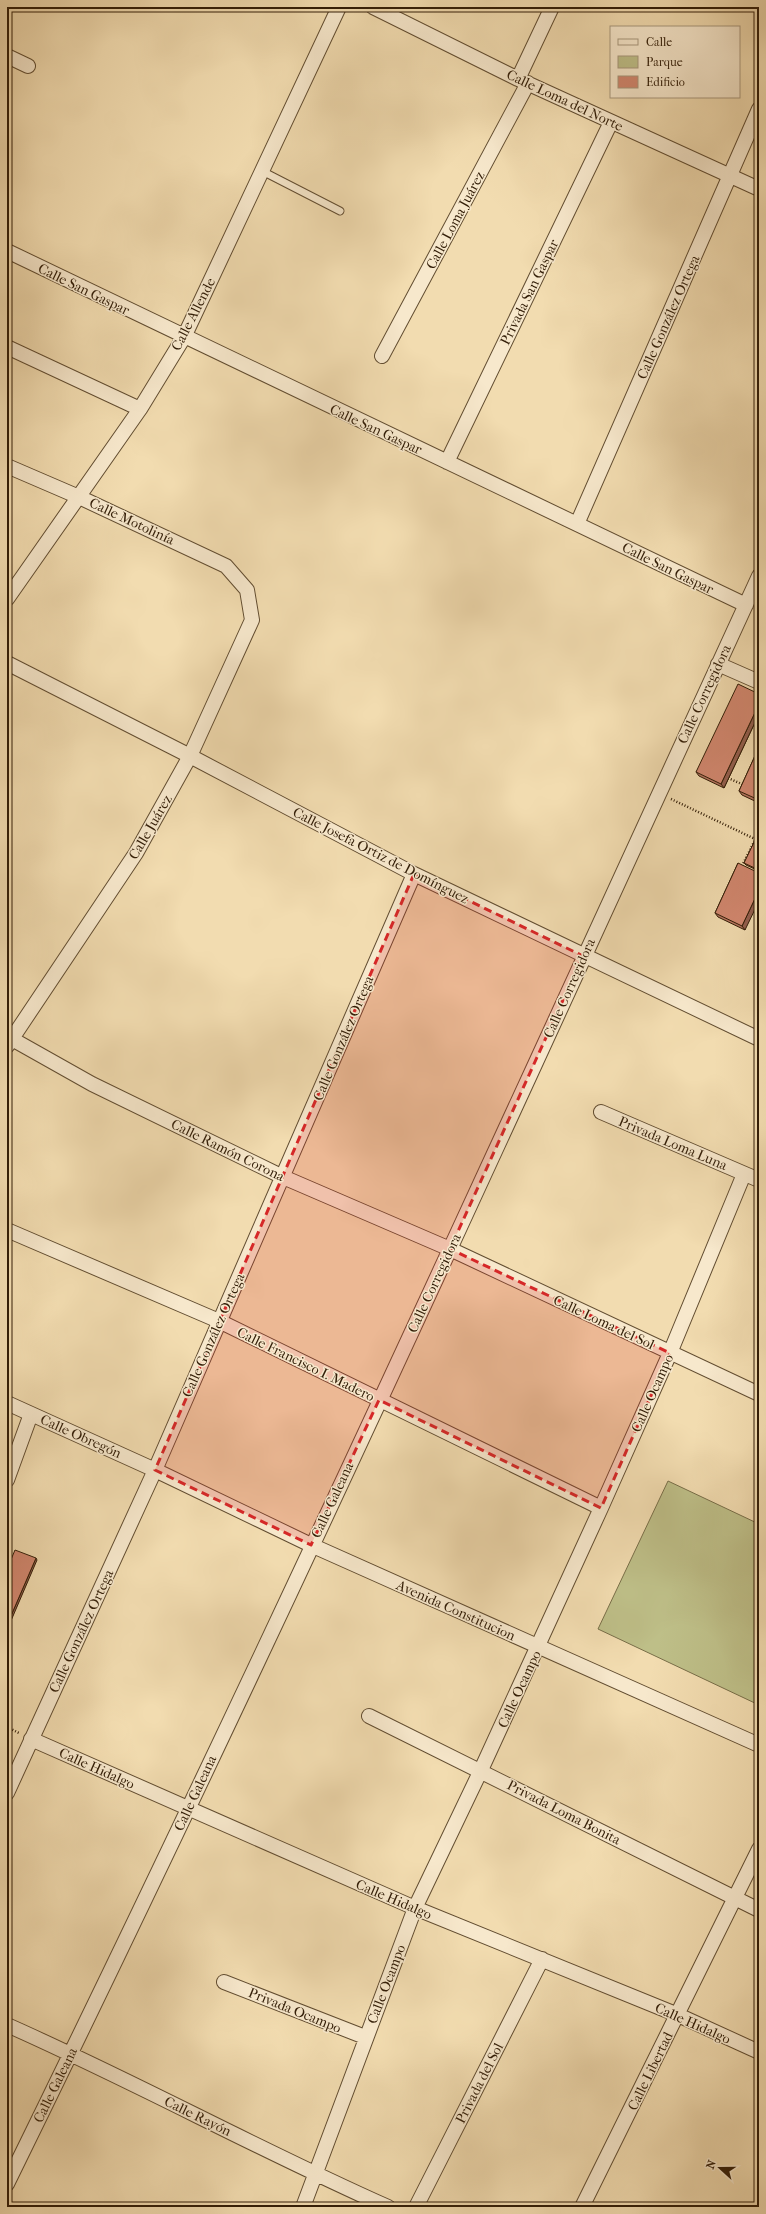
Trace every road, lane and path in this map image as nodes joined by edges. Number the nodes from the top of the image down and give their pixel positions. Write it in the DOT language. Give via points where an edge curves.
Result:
graph roads {
  1 [pos="339,7"];
  2 [pos="373,7"];
  3 [pos="552,7"];
  4 [pos="7,56"];
  5 [pos="28,66"];
  6 [pos="523,81"];
  7 [pos="759,109"];
  8 [pos="611,122"];
  9 [pos="262,171"];
  10 [pos="730,175"];
  11 [pos="759,189"];
  12 [pos="340,211"];
  13 [pos="7,251"];
  14 [pos="184,337"];
  15 [pos="7,347"];
  16 [pos="382,356"];
  17 [pos="140,409"];
  18 [pos="447,462"];
  19 [pos="7,466"];
  20 [pos="79,497"];
  21 [pos="577,524"];
  22 [pos="759,576"];
  23 [pos="247,590"];
  24 [pos="7,598"];
  25 [pos="746,605"];
  26 [pos="7,663"];
  27 [pos="718,664"];
  28 [pos="759,682"];
  29 [pos="190,756"];
  30 [pos="732,770"];
  31 [pos="728,778"];
  32 [pos="726,782"];
  33 [pos="746,786"];
  34 [pos="658,793"];
  35 [pos="759,832"];
  36 [pos="755,840"];
  37 [pos="747,857"];
  38 [pos="753,859"];
  39 [pos="740,869"];
  40 [pos="414,874"];
  41 [pos="583,956"];
  42 [pos="759,1039"];
  43 [pos="9,1043"];
  44 [pos="602,1112"];
  45 [pos="744,1174"];
  46 [pos="284,1177"];
  47 [pos="759,1180"];
  48 [pos="7,1230"];
  49 [pos="450,1249"];
  50 [pos="219,1321"];
  51 [pos="670,1353"];
  52 [pos="759,1394"];
  53 [pos="379,1400"];
  54 [pos="7,1403"];
  55 [pos="32,1414"];
  56 [pos="154,1470"];
  57 [pos="7,1480"];
  58 [pos="601,1508"];
  59 [pos="311,1545"];
  60 [pos="538,1647"];
  61 [pos="369,1716"];
  62 [pos="31,1739"];
  63 [pos="759,1745"];
  64 [pos="481,1770"];
  65 [pos="7,1793"];
  66 [pos="188,1808"];
  67 [pos="759,1849"];
  68 [pos="735,1898"];
  69 [pos="415,1908"];
  70 [pos="759,1910"];
  71 [pos="542,1959"];
  72 [pos="224,1982"];
  73 [pos="678,2015"];
  74 [pos="7,2025"];
  75 [pos="365,2038"];
  76 [pos="759,2052"];
  77 [pos="71,2053"];
  78 [pos="316,2175"];
  79 [pos="7,2184"];
  80 [pos="303,2207"];
  81 [pos="388,2207"];
  82 [pos="416,2207"];
  83 [pos="582,2207"];
  1 -- 9 [label="street, Calle Allende"];
  2 -- 6 [label="street, Calle Loma del Norte"];
  3 -- 6 [label="street, Calle Loma Juárez"];
  4 -- 5 [label="street"];
  6 -- 8 [label="street, Calle Loma del Norte"];
  6 -- 16 [label="street, Calle Loma Juárez"];
  7 -- 10 [label="street, Calle González Ortega"];
  8 -- 10 [label="street, Calle Loma del Norte"];
  8 -- 18 [label="street, Privada San Gaspar"];
  9 -- 12 [label="lane"];
  9 -- 14 [label="street, Calle Allende"];
  10 -- 11 [label="street, Calle Loma del Norte"];
  10 -- 21 [label="street, Calle González Ortega"];
  13 -- 14 [label="street, Calle San Gaspar"];
  14 -- 17 [label="street, Calle Allende"];
  14 -- 18 [label="street, Calle San Gaspar"];
  15 -- 17 [label="street"];
  17 -- 20 [label="street, Calle Allende"];
  18 -- 21 [label="street, Calle San Gaspar"];
  19 -- 20 [label="street, Calle Motolinía"];
  20 -- 23 [label="street, Calle Motolinía" via="226,566"];
  20 -- 24 [label="street, Calle Allende"];
  21 -- 25 [label="street, Calle San Gaspar"];
  22 -- 25 [label="street, Calle Corregidora"];
  23 -- 29 [label="street, Calle Juárez" via="252,620"];
  25 -- 27 [label="street, Calle Corregidora"];
  26 -- 29 [label="street, Calle Josefa Ortiz de Domínguez"];
  27 -- 28 [label="street"];
  27 -- 34 [label="street, Calle Corregidora"];
  29 -- 40 [label="street, Calle Josefa Ortiz de Domínguez"];
  29 -- 43 [label="street, Calle Juárez" via="136,853"];
  30 -- 31 [label="path"];
  31 -- 32 [label="path"];
  31 -- 33 [label="path"];
  34 -- 36 [label="path"];
  34 -- 41 [label="street, Calle Corregidora"];
  35 -- 36 [label="path"];
  36 -- 37 [label="path"];
  37 -- 38 [label="path"];
  37 -- 39 [label="path"];
  40 -- 41 [label="street, Calle Josefa Ortiz de Domínguez"];
  40 -- 46 [label="street, Calle González Ortega"];
  41 -- 42 [label="street, Calle Josefa Ortiz de Domínguez"];
  41 -- 49 [label="street, Calle Corregidora"];
  43 -- 46 [label="street, Calle Ramón Corona"];
  44 -- 45 [label="street, Privada Loma Luna"];
  45 -- 47 [label="street, Privada Loma Luna"];
  45 -- 51 [label="street, Calle Ocampo"];
  46 -- 49 [label="street, Calle Ramón Corona"];
  46 -- 50 [label="street, Calle González Ortega"];
  48 -- 50 [label="street, Calle Francisco I. Madero"];
  49 -- 51 [label="street, Calle Loma del Sol"];
  49 -- 53 [label="street, Calle Corregidora"];
  50 -- 53 [label="street, Calle Francisco I. Madero"];
  50 -- 56 [label="street, Calle González Ortega"];
  51 -- 52 [label="street, Calle Loma del Sol"];
  51 -- 58 [label="street, Calle Ocampo"];
  53 -- 58 [label="street, Calle Francisco I. Madero"];
  53 -- 59 [label="street, Calle Galeana"];
  54 -- 55 [label="street, Calle Obregón"];
  55 -- 56 [label="street, Calle Obregón"];
  55 -- 57 [label="street"];
  56 -- 59 [label="street, Avenida Constitucion"];
  56 -- 62 [label="street, Calle González Ortega"];
  58 -- 60 [label="street, Calle Ocampo"];
  59 -- 60 [label="street, Avenida Constitucion"];
  59 -- 66 [label="street, Calle Galeana"];
  60 -- 63 [label="street, Avenida Constitucion"];
  60 -- 64 [label="street, Calle Ocampo"];
  61 -- 64 [label="street, Privada Loma Bonita"];
  62 -- 65 [label="street, Calle González Ortega"];
  62 -- 66 [label="street, Calle Hidalgo"];
  64 -- 68 [label="street, Privada Loma Bonita"];
  64 -- 69 [label="street, Calle Ocampo"];
  66 -- 69 [label="street, Calle Hidalgo"];
  66 -- 77 [label="street, Calle Galeana"];
  67 -- 68 [label="street, Calle Libertad"];
  68 -- 70 [label="street, Privada Loma Bonita"];
  68 -- 73 [label="street, Calle Libertad"];
  69 -- 71 [label="street, Calle Hidalgo"];
  69 -- 75 [label="street, Calle Ocampo"];
  71 -- 73 [label="street, Calle Hidalgo"];
  71 -- 82 [label="street, Privada del Sol"];
  72 -- 75 [label="street, Privada Ocampo"];
  73 -- 76 [label="street, Calle Hidalgo"];
  73 -- 83 [label="street, Calle Libertad"];
  74 -- 77 [label="street, Calle Rayón"];
  75 -- 78 [label="street, Calle Ocampo"];
  77 -- 78 [label="street, Calle Rayón"];
  77 -- 79 [label="street, Calle Galeana"];
  78 -- 80 [label="street, Calle Ocampo"];
  78 -- 81 [label="street, Calle Rayón"];
}
